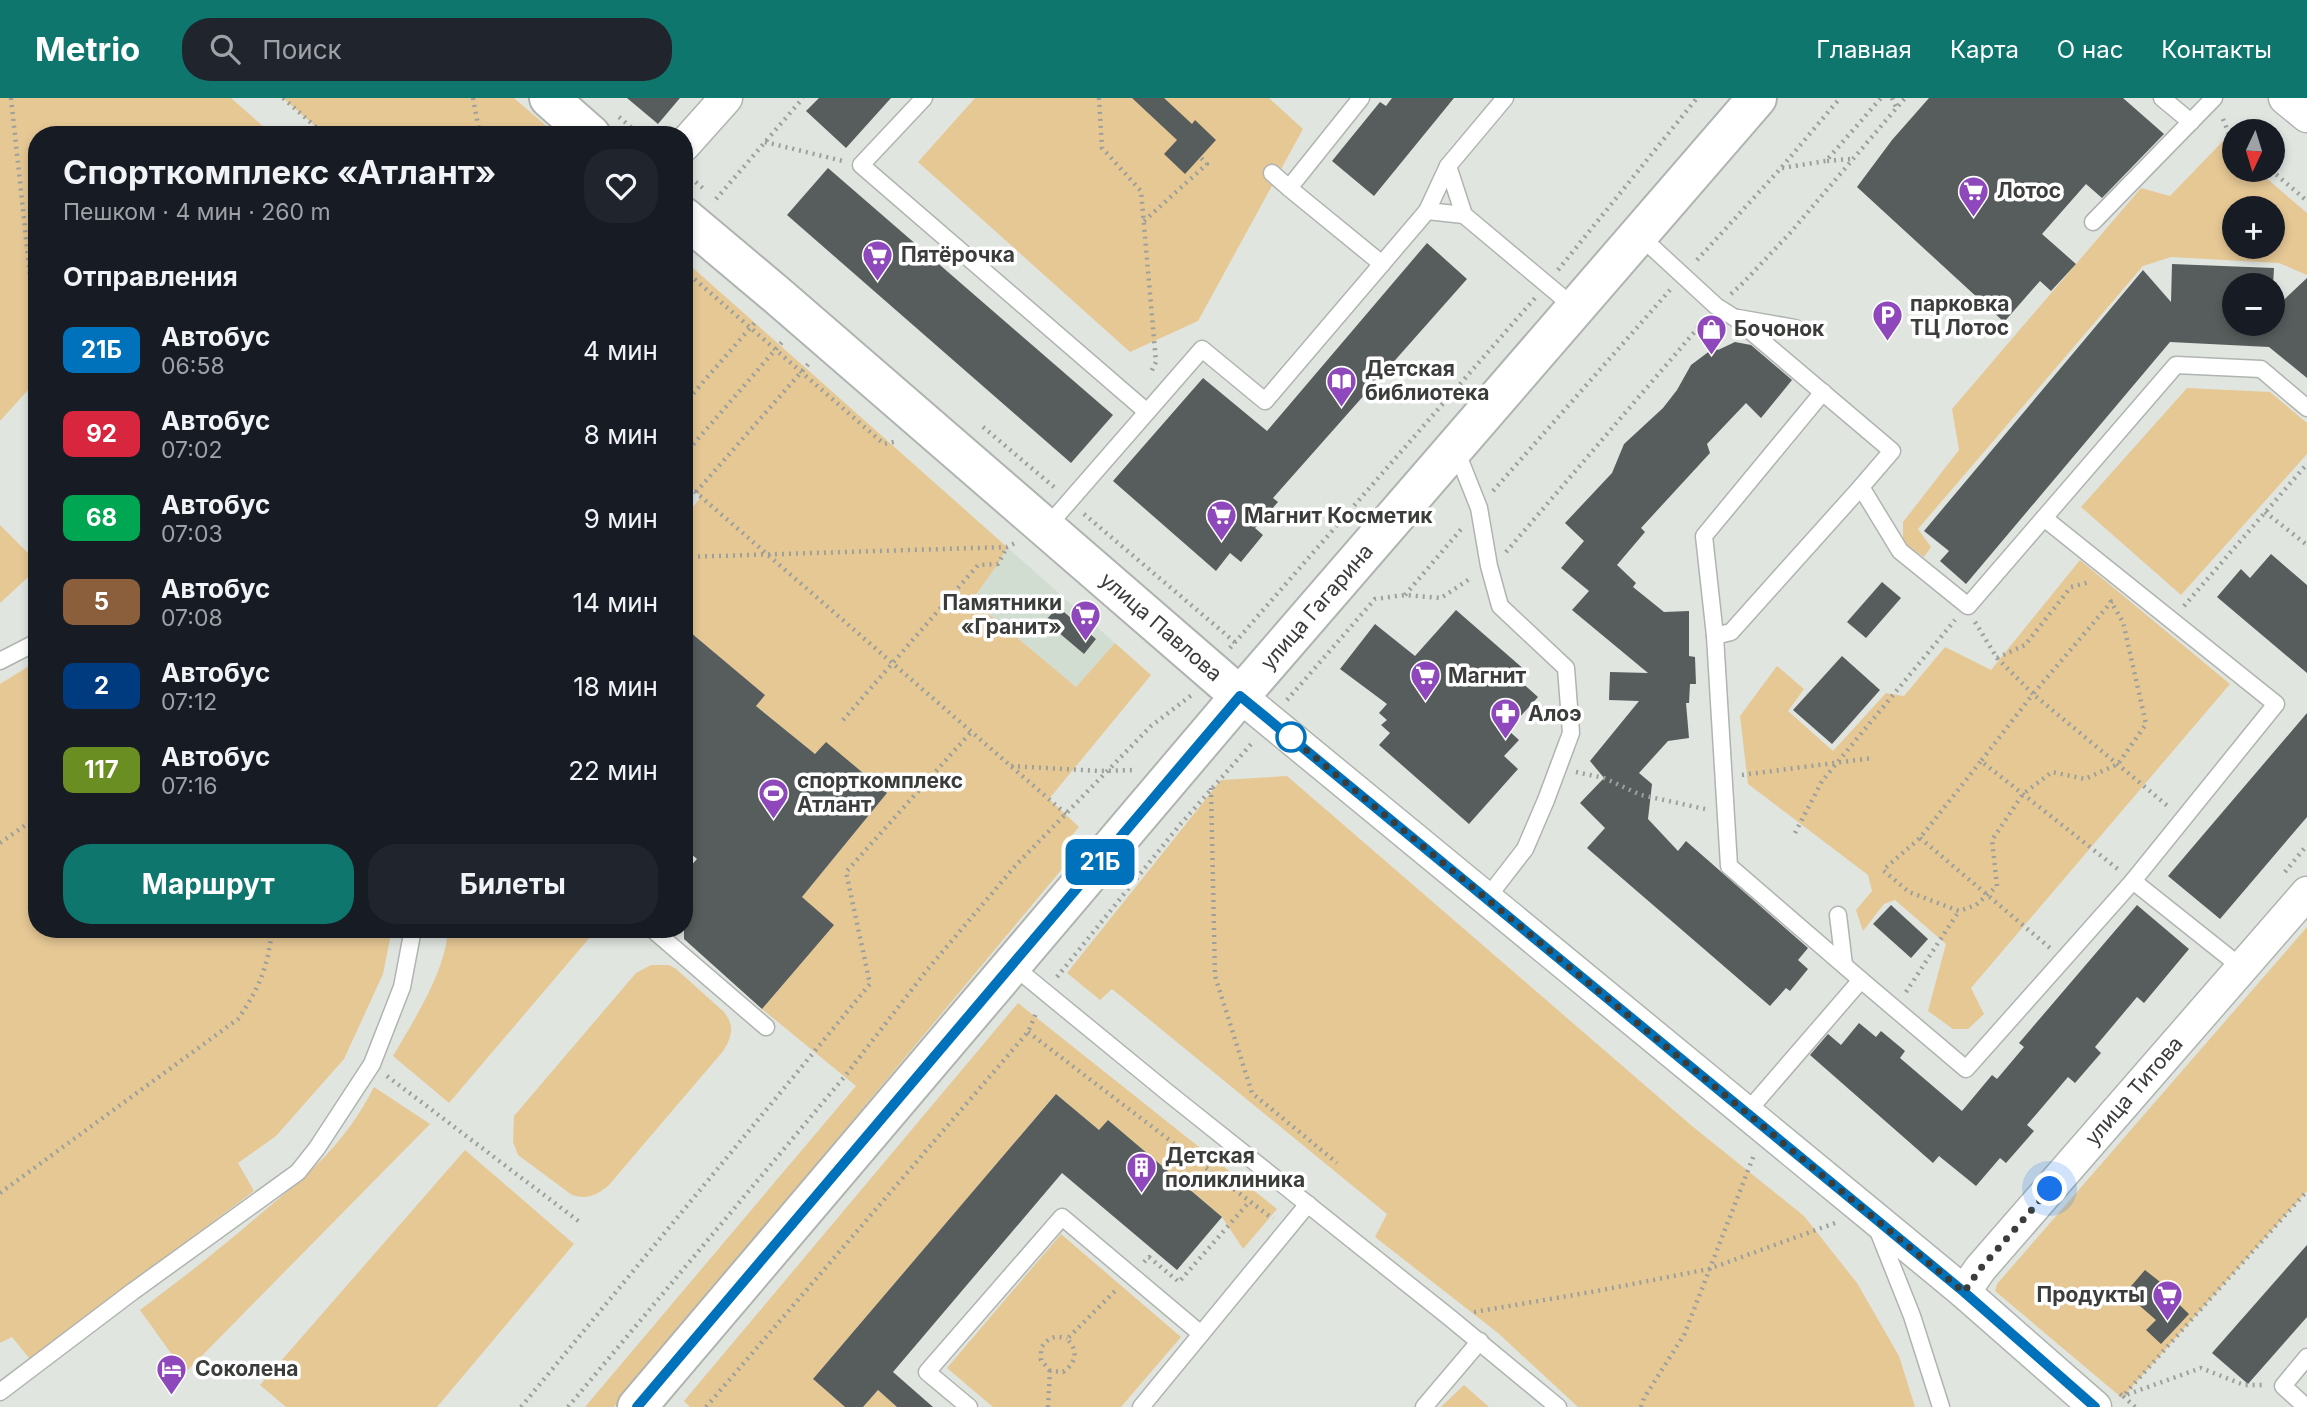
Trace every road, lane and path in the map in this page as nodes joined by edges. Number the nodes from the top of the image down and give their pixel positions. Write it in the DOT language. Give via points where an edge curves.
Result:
graph roads {
  1 [pos="11,98"];
  2 [pos="283,98"];
  3 [pos="473,98"];
  4 [pos="726,98"];
  5 [pos="803,98"];
  6 [pos="924,98"];
  7 [pos="1099,98"];
  8 [pos="1361,98"];
  9 [pos="1504,98"];
  10 [pos="1697,98"];
  11 [pos="1757,98"];
  12 [pos="1840,98"];
  13 [pos="1881,98"];
  14 [pos="1892,98"];
  15 [pos="1905,98"];
  16 [pos="2162,98"];
  17 [pos="2214,98"];
  18 [pos="2285,98"];
  19 [pos="553,99"];
  20 [pos="1896,108"];
  21 [pos="2307,116"];
  22 [pos="2191,122"];
  23 [pos="315,126"];
  24 [pos="478,126"];
  25 [pos="577,126"];
  26 [pos="693,135"];
  27 [pos="765,142"];
  28 [pos="1200,158"];
  29 [pos="1852,159"];
  30 [pos="1826,161"];
  31 [pos="861,165"];
  32 [pos="1448,166"];
  33 [pos="1781,168"];
  34 [pos="1272,173"];
  35 [pos="2285,182"];
  36 [pos="1289,188"];
  37 [pos="2307,201"];
  38 [pos="700,208"];
  39 [pos="1427,211"];
  40 [pos="1464,215"];
  41 [pos="1144,222"];
  42 [pos="2093,222"];
  43 [pos="1640,236"];
  44 [pos="28,257"];
  45 [pos="1382,264"];
  46 [pos="1683,275"];
  47 [pos="693,278"];
  48 [pos="1547,284"];
  49 [pos="1717,306"];
  50 [pos="1575,308"];
  51 [pos="804,318"];
  52 [pos="1735,318"];
  53 [pos="751,328"];
  54 [pos="1795,328"];
  55 [pos="776,349"];
  56 [pos="801,371"];
  57 [pos="1823,392"];
  58 [pos="693,394"];
  59 [pos="1141,408"];
  60 [pos="2307,408"];
  61 [pos="905,440"];
  62 [pos="693,445"];
  63 [pos="1455,447"];
  64 [pos="2307,464"];
  65 [pos="1861,487"];
  66 [pos="693,490"];
  67 [pos="696,492"];
  68 [pos="1479,508"];
  69 [pos="2265,512"];
  70 [pos="2044,518"];
  71 [pos="1046,528"];
  72 [pos="2307,545"];
  73 [pos="1007,547"];
  74 [pos="766,554"];
  75 [pos="693,557"];
  76 [pos="1489,566"];
  77 [pos="2120,580"];
  78 [pos="2089,582"];
  79 [pos="2096,589"];
  80 [pos="1405,595"];
  81 [pos="2104,595"];
  82 [pos="2111,601"];
  83 [pos="1970,611"];
  84 [pos="2172,621"];
  85 [pos="1715,636"];
  86 [pos="28,647"];
  87 [pos="1997,657"];
  88 [pos="0,661"];
  89 [pos="893,663"];
  90 [pos="1207,678"];
  91 [pos="2033,694"];
  92 [pos="1240,696"];
  93 [pos="1193,705"];
  94 [pos="844,720"];
  95 [pos="1265,727"];
  96 [pos="971,732"];
  97 [pos="1873,758"];
  98 [pos="1982,761"];
  99 [pos="1837,762"];
  100 [pos="2118,764"];
  101 [pos="1011,766"];
  102 [pos="1146,769"];
  103 [pos="1107,771"];
  104 [pos="1604,778"];
  105 [pos="1724,778"];
  106 [pos="1211,787"];
  107 [pos="2023,794"];
  108 [pos="1066,814"];
  109 [pos="1726,814"];
  110 [pos="2183,818"];
  111 [pos="28,824"];
  112 [pos="1795,833"];
  113 [pos="1920,838"];
  114 [pos="0,844"];
  115 [pos="2133,881"];
  116 [pos="2307,892"];
  117 [pos="1988,894"];
  118 [pos="1486,898"];
  119 [pos="1959,911"];
  120 [pos="1838,915"];
  121 [pos="270,938"];
  122 [pos="411,938"];
  123 [pos="662,938"];
  124 [pos="2064,959"];
  125 [pos="1012,965"];
  126 [pos="1844,965"];
  127 [pos="2241,967"];
  128 [pos="1861,980"];
  129 [pos="1046,992"];
  130 [pos="1895,1009"];
  131 [pos="766,1027"];
  132 [pos="1028,1032"];
  133 [pos="372,1065"];
  134 [pos="1747,1112"];
  135 [pos="1754,1154"];
  136 [pos="1337,1163"];
  137 [pos="2307,1191"];
  138 [pos="0,1193"];
  139 [pos="1250,1201"];
  140 [pos="1308,1204"];
  141 [pos="1866,1211"];
  142 [pos="581,1223"];
  143 [pos="1287,1230"];
  144 [pos="1709,1269"];
  145 [pos="1131,1275"];
  146 [pos="1964,1292"];
  147 [pos="1450,1317"];
  148 [pos="1201,1334"];
  149 [pos="1067,1339"];
  150 [pos="1480,1341"];
  151 [pos="2307,1357"];
  152 [pos="1050,1371"];
  153 [pos="2283,1385"];
  154 [pos="0,1392"];
  155 [pos="2111,1398"];
  156 [pos="521,1407"];
  157 [pos="568,1407"];
  158 [pos="636,1407"];
  159 [pos="706,1407"];
  160 [pos="969,1407"];
  161 [pos="1048,1407"];
  162 [pos="1141,1407"];
  163 [pos="1424,1407"];
  164 [pos="1558,1407"];
  165 [pos="1641,1407"];
  166 [pos="1941,1407"];
  167 [pos="2135,1407"];
  168 [pos="2306,1407"];
  1 -- 44 [label="path"];
  2 -- 23 [label="path"];
  3 -- 24 [label="path"];
  4 -- 26 [label="street"];
  5 -- 27 [label="path"];
  6 -- 31 [label="lane"];
  7 -- 41 [label="path" via="1102,148 1141,191"];
  8 -- 36 [label="lane"];
  9 -- 32 [label="lane"];
  10 -- 48 [label="path"];
  11 -- 43 [label="main road, улица Гагарина"];
  12 -- 33 [label="path"];
  13 -- 30 [label="path"];
  14 -- 20 [label="path"];
  15 -- 20 [label="path"];
  16 -- 22 [label="lane"];
  17 -- 22 [label="lane"];
  18 -- 21 [label="street"];
  19 -- 25 [label="main road"];
  20 -- 29 [label="path"];
  22 -- 42 [label="lane"];
  27 -- 31 [label="path"];
  27 -- 38 [label="path"];
  28 -- 41 [label="path" via="1207,164"];
  29 -- 30 [label="path"];
  29 -- 49 [label="path" via="1790,233"];
  30 -- 33 [label="path"];
  31 -- 59 [label="lane"];
  32 -- 39 [label="lane"];
  32 -- 40 [label="lane"];
  33 -- 46 [label="path"];
  34 -- 36 [label="lane"];
  35 -- 37 [label="path"];
  36 -- 45 [label="lane"];
  38 -- 51 [label="main road, улица Павлова"];
  39 -- 40 [label="lane"];
  39 -- 45 [label="lane"];
  40 -- 48 [label="lane"];
  41 -- 59 [label="path" via="1156,362"];
  43 -- 46 [label="lane"];
  43 -- 50 [label="main road, улица Гагарина"];
  45 -- 59 [label="lane" via="1265,401 1202,349"];
  46 -- 49 [label="lane"];
  46 -- 68 [label="path"];
  47 -- 53 [label="path"];
  48 -- 50 [label="lane"];
  48 -- 90 [label="path"];
  49 -- 52 [label="lane"];
  49 -- 76 [label="path" via="1500,559"];
  50 -- 63 [label="main road, улица Гагарина"];
  51 -- 53 [label="path"];
  51 -- 55 [label="path"];
  51 -- 56 [label="path"];
  51 -- 71 [label="main road, улица Павлова"];
  52 -- 54 [label="lane"];
  52 -- 57 [label="lane"];
  53 -- 55 [label="path"];
  53 -- 58 [label="path"];
  55 -- 56 [label="path"];
  55 -- 62 [label="path"];
  56 -- 61 [label="path" via="884,444"];
  56 -- 67 [label="path"];
  57 -- 65 [label="lane" via="1892,451"];
  57 -- 85 [label="lane" via="1704,536"];
  59 -- 71 [label="lane"];
  60 -- 70 [label="lane" via="2261,369 2176,365"];
  63 -- 68 [label="lane"];
  63 -- 92 [label="main road, улица Гагарина"];
  64 -- 69 [label="path"];
  65 -- 83 [label="lane" via="1900,551"];
  65 -- 85 [label="lane" via="1731,632"];
  66 -- 67 [label="path"];
  67 -- 74 [label="path"];
  68 -- 76 [label="lane"];
  68 -- 80 [label="path"];
  69 -- 72 [label="path"];
  69 -- 84 [label="path"];
  70 -- 77 [label="lane"];
  70 -- 83 [label="lane"];
  71 -- 73 [label="path"];
  71 -- 90 [label="main road, улица Павлова"];
  73 -- 74 [label="path"];
  73 -- 89 [label="path" via="998,564 978,565"];
  74 -- 75 [label="path"];
  74 -- 89 [label="path"];
  76 -- 80 [label="path" via="1441,598"];
  76 -- 118 [label="lane" via="1500,606 1566,668 1571,733 1525,849"];
  77 -- 78 [label="path"];
  77 -- 82 [label="path"];
  77 -- 84 [label="lane"];
  78 -- 79 [label="path"];
  78 -- 87 [label="path" via="2071,587 2025,645"];
  80 -- 95 [label="path" via="1375,599"];
  81 -- 82 [label="path"];
  82 -- 91 [label="path"];
  82 -- 100 [label="path" via="2123,622 2146,724"];
  83 -- 87 [label="path"];
  83 -- 99 [label="path"];
  84 -- 110 [label="lane" via="2276,704"];
  85 -- 105 [label="lane"];
  86 -- 88 [label="lane"];
  87 -- 91 [label="path"];
  89 -- 94 [label="path"];
  89 -- 96 [label="path"];
  90 -- 92 [label="main road, улица Павлова"];
  90 -- 93 [label="path"];
  90 -- 103 [label="path"];
  91 -- 98 [label="path"];
  91 -- 100 [label="path"];
  92 -- 95 [label="street, улица Павлова"];
  92 -- 125 [label="main road, улица Гагарина"];
  95 -- 106 [label="path"];
  95 -- 118 [label="street, улица Павлова"];
  96 -- 101 [label="path"];
  96 -- 156 [label="path" via="846,872 870,984"];
  97 -- 99 [label="path"];
  98 -- 107 [label="path"];
  98 -- 113 [label="path"];
  99 -- 105 [label="path"];
  99 -- 112 [label="path"];
  100 -- 107 [label="path" via="2085,779 2052,772"];
  100 -- 110 [label="path"];
  101 -- 103 [label="path"];
  101 -- 108 [label="path"];
  102 -- 103 [label="path"];
  103 -- 108 [label="path"];
  104 -- 109 [label="path" via="1642,795"];
  105 -- 109 [label="lane"];
  106 -- 129 [label="path"];
  106 -- 136 [label="path" via="1215,976 1252,1093"];
  107 -- 115 [label="path"];
  107 -- 117 [label="path" via="1992,840 1997,886"];
  108 -- 157 [label="path" via="927,970 845,1076"];
  109 -- 126 [label="lane" via="1729,866"];
  110 -- 115 [label="lane"];
  111 -- 114 [label="path"];
  113 -- 117 [label="path"];
  113 -- 119 [label="path" via="1883,870 1909,892"];
  115 -- 124 [label="lane"];
  115 -- 127 [label="lane"];
  116 -- 127 [label="street, улица Титова"];
  117 -- 119 [label="path"];
  117 -- 124 [label="path"];
  118 -- 134 [label="street, улица Павлова"];
  119 -- 130 [label="path"];
  120 -- 126 [label="lane"];
  121 -- 138 [label="path" via="265,970 238,1019"];
  122 -- 133 [label="lane" via="402,987"];
  123 -- 131 [label="lane"];
  124 -- 130 [label="lane" via="1966,1069"];
  125 -- 129 [label="lane"];
  125 -- 158 [label="main road, улица Гагарина"];
  126 -- 128 [label="lane"];
  127 -- 146 [label="street, улица Титова"];
  128 -- 130 [label="lane"];
  128 -- 134 [label="lane"];
  129 -- 132 [label="path"];
  129 -- 140 [label="lane"];
  132 -- 139 [label="path"];
  132 -- 159 [label="path"];
  133 -- 142 [label="path"];
  133 -- 154 [label="lane" via="298,1171"];
  134 -- 141 [label="street, улица Павлова"];
  135 -- 144 [label="path"];
  137 -- 155 [label="path"];
  139 -- 143 [label="path"];
  139 -- 145 [label="path" via="1179,1282 1149,1257"];
  140 -- 143 [label="lane"];
  140 -- 147 [label="lane"];
  141 -- 144 [label="path"];
  141 -- 146 [label="street, улица Павлова"];
  141 -- 166 [label="lane" via="1912,1316"];
  143 -- 148 [label="lane"];
  144 -- 147 [label="path"];
  144 -- 165 [label="path" via="1684,1335"];
  145 -- 148 [label="lane"];
  145 -- 149 [label="path"];
  145 -- 160 [label="lane" via="1062,1217 927,1372"];
  146 -- 155 [label="street, улица Павлова"];
  147 -- 150 [label="lane"];
  148 -- 162 [label="lane"];
  149 -- 152 [label="path" via="1075,1350 1075,1360 1063,1372"];
  149 -- 152 [label="path" via="1051,1338 1041,1348 1041,1360"];
  150 -- 163 [label="lane"];
  150 -- 164 [label="lane"];
  151 -- 153 [label="lane"];
  152 -- 161 [label="path"];
  153 -- 155 [label="path" via="2244,1385 2201,1368"];
  153 -- 168 [label="lane"];
  155 -- 167 [label="path"];
}
